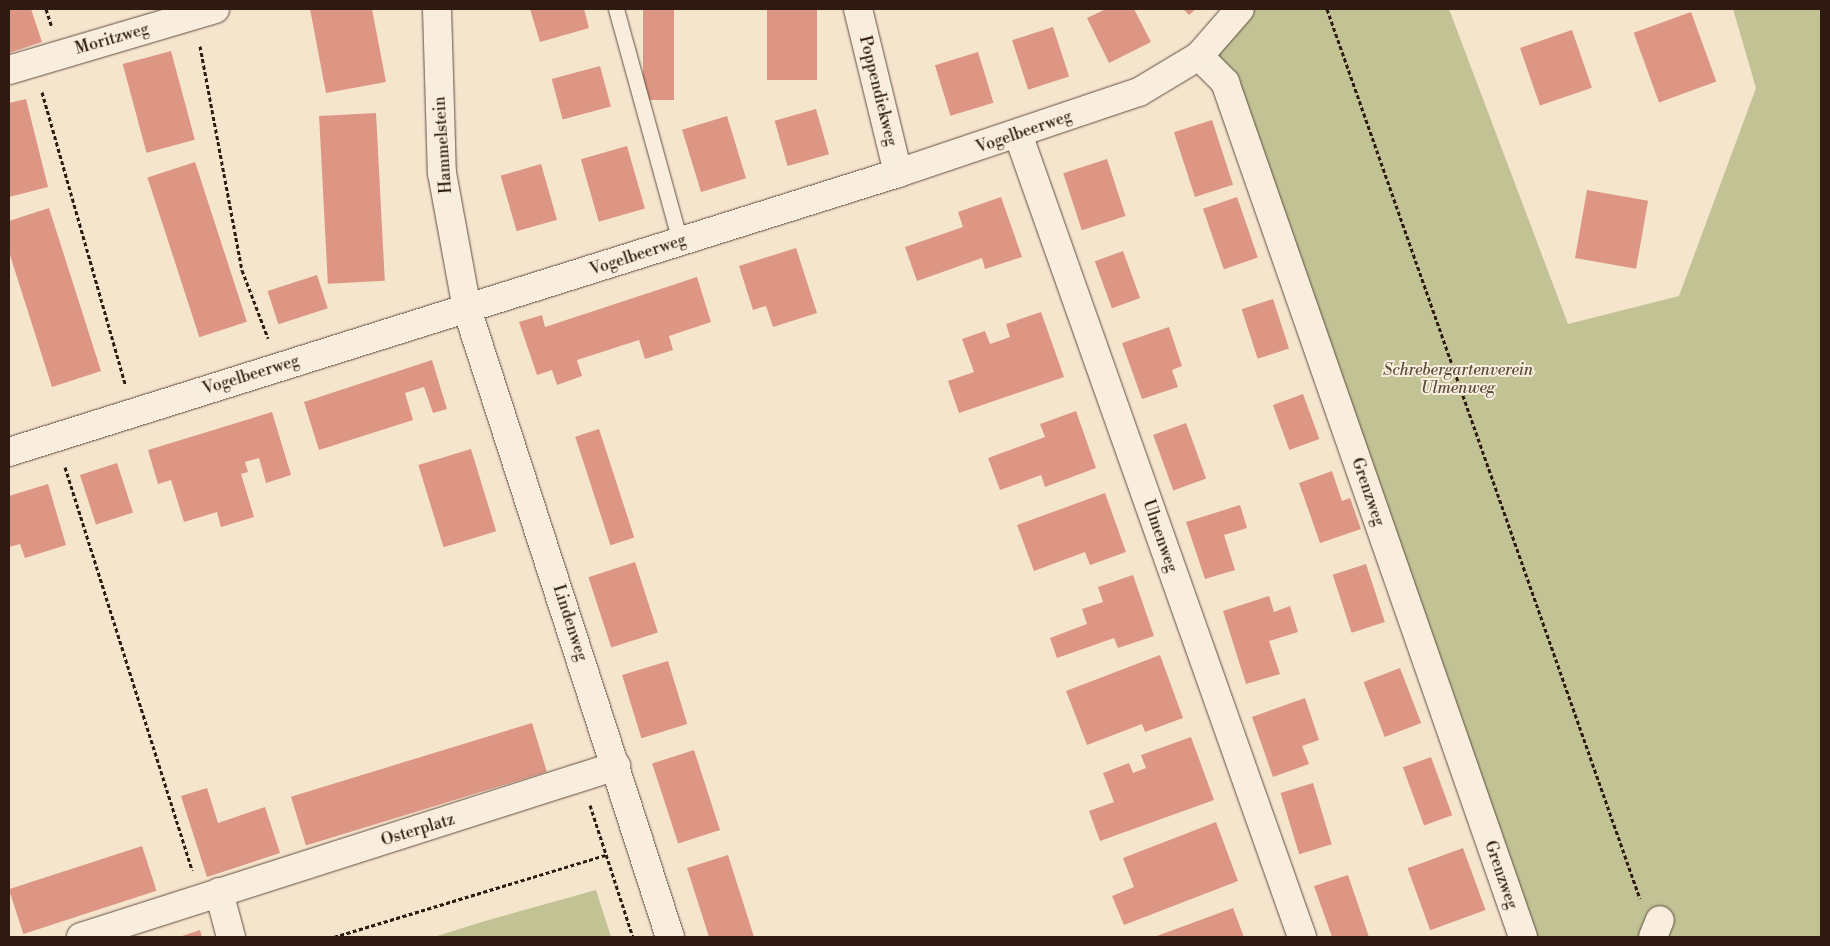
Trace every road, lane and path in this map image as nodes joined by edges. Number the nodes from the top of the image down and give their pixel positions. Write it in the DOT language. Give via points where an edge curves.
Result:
graph roads {
  1 [pos="437,9"];
  2 [pos="616,9"];
  3 [pos="858,9"];
  4 [pos="1240,9"];
  5 [pos="1327,9"];
  6 [pos="205,12"];
  7 [pos="1199,56"];
  8 [pos="21,66"];
  9 [pos="1018,134"];
  10 [pos="898,173"];
  11 [pos="680,242"];
  12 [pos="467,309"];
  13 [pos="279,367"];
  14 [pos="132,411"];
  15 [pos="55,438"];
  16 [pos="9,452"];
  17 [pos="616,766"];
  18 [pos="582,778"];
  19 [pos="606,856"];
  20 [pos="210,896"];
  21 [pos="1652,922"];
  22 [pos="81,937"];
  23 [pos="231,937"];
  24 [pos="334,937"];
  25 [pos="633,937"];
  26 [pos="670,937"];
  27 [pos="1302,937"];
  28 [pos="1523,937"];
  1 -- 12 [label="street, Hammelstein" via="442,173"];
  2 -- 11 [label="lane"];
  3 -- 10 [label="street, Poppendiekweg"];
  4 -- 7 [label="street, Vogelbeerweg"];
  5 -- 21 [label="path"];
  6 -- 8 [label="street, Moritzweg"];
  6 -- 13 [label="path" via="242,270"];
  7 -- 9 [label="street, Vogelbeerweg" via="1138,92"];
  7 -- 28 [label="street, Grenzweg" via="1225,82"];
  8 -- 14 [label="path"];
  9 -- 10 [label="street, Vogelbeerweg"];
  9 -- 27 [label="street, Ulmenweg"];
  10 -- 11 [label="street, Vogelbeerweg"];
  11 -- 12 [label="street, Vogelbeerweg"];
  12 -- 13 [label="street, Vogelbeerweg"];
  12 -- 17 [label="street, Lindenweg"];
  13 -- 14 [label="street, Vogelbeerweg"];
  14 -- 15 [label="street, Vogelbeerweg"];
  15 -- 16 [label="street, Vogelbeerweg"];
  15 -- 20 [label="path"];
  17 -- 18 [label="street, Osterplatz"];
  17 -- 26 [label="street, Lindenweg"];
  18 -- 19 [label="path"];
  18 -- 20 [label="street, Osterplatz"];
  19 -- 24 [label="path"];
  19 -- 25 [label="path"];
  20 -- 22 [label="street, Osterplatz"];
  20 -- 23 [label="street"];
}
